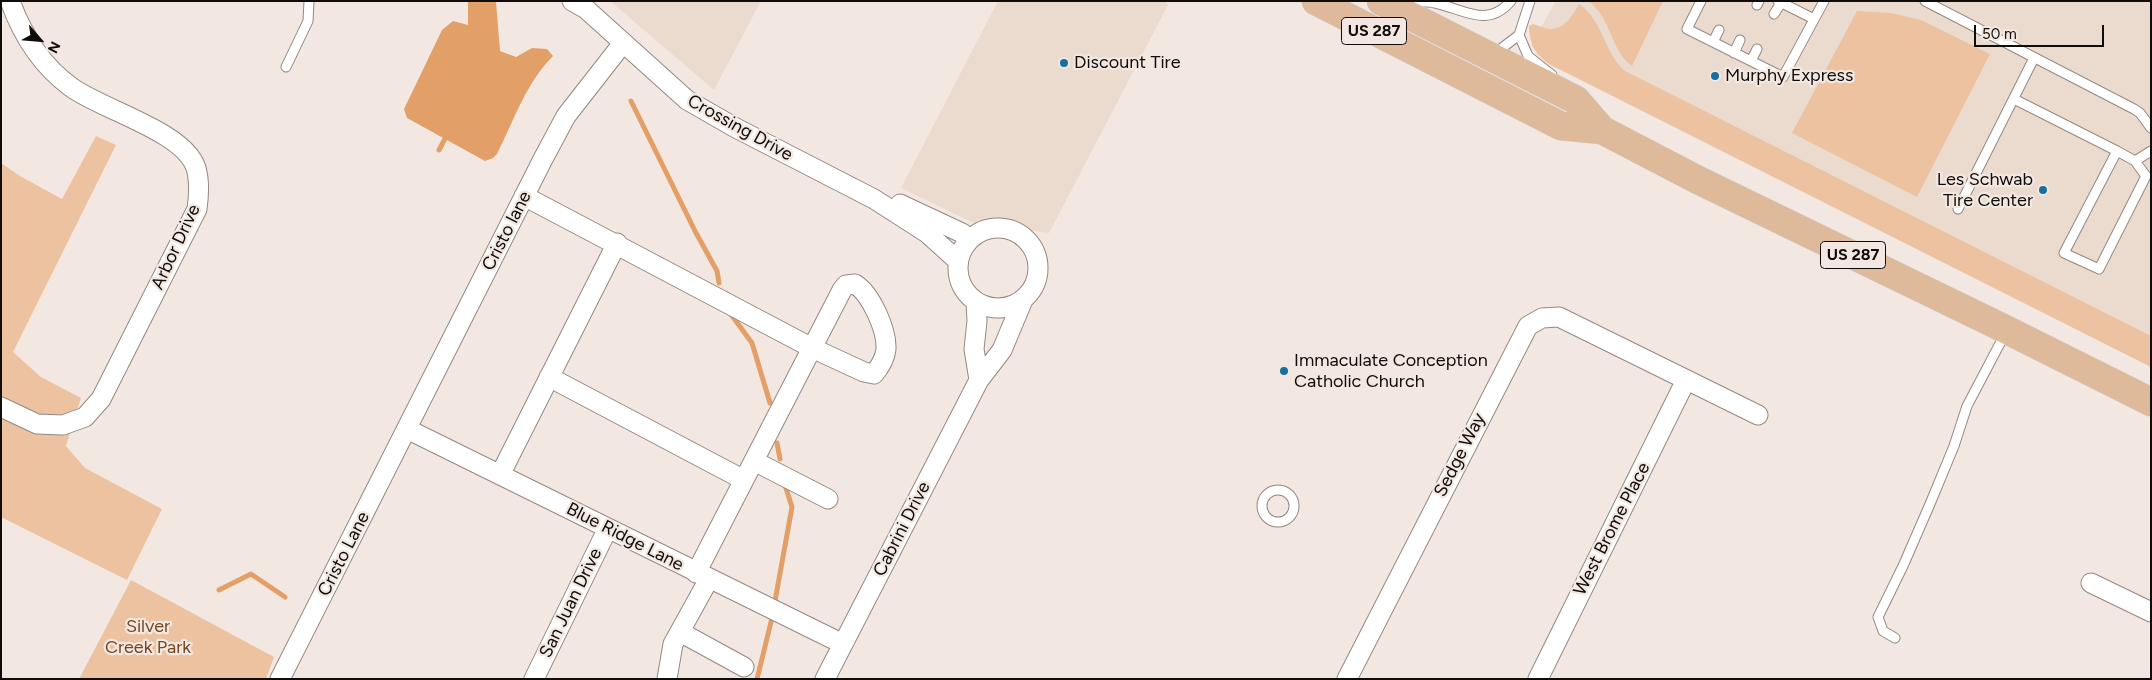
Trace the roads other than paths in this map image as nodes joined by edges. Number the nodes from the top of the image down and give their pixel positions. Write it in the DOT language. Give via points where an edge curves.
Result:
graph roads {
  1 [pos="10,1"];
  2 [pos="309,1"];
  3 [pos="572,1"];
  4 [pos="1316,1"];
  5 [pos="1381,1"];
  6 [pos="1510,1"];
  7 [pos="1530,1"];
  8 [pos="1701,1"];
  9 [pos="1824,1"];
  10 [pos="1925,1"];
  11 [pos="1779,2"];
  12 [pos="1774,14"];
  13 [pos="1814,19"];
  14 [pos="1719,30"];
  15 [pos="1519,35"];
  16 [pos="1740,40"];
  17 [pos="1712,42"];
  18 [pos="623,43"];
  19 [pos="1757,49"];
  20 [pos="1734,53"];
  21 [pos="1482,58"];
  22 [pos="2034,58"];
  23 [pos="1751,62"];
  24 [pos="286,66"];
  25 [pos="2014,99"];
  26 [pos="1576,100"];
  27 [pos="2151,128"];
  28 [pos="1602,130"];
  29 [pos="2117,151"];
  30 [pos="2151,151"];
  31 [pos="2135,161"];
  32 [pos="524,196"];
  33 [pos="874,199"];
  34 [pos="1958,209"];
  35 [pos="969,240"];
  36 [pos="617,243"];
  37 [pos="958,261"];
  38 [pos="1024,300"];
  39 [pos="976,303"];
  40 [pos="2007,330"];
  41 [pos="812,348"];
  42 [pos="549,377"];
  43 [pos="979,380"];
  44 [pos="1686,380"];
  45 [pos="2151,402"];
  46 [pos="1,407"];
  47 [pos="1758,415"];
  48 [pos="407,430"];
  49 [pos="754,461"];
  50 [pos="500,475"];
  51 [pos="744,480"];
  52 [pos="828,499"];
  53 [pos="608,528"];
  54 [pos="702,576"];
  55 [pos="2091,583"];
  56 [pos="2151,612"];
  57 [pos="680,632"];
  58 [pos="1895,638"];
  59 [pos="843,644"];
  60 [pos="744,667"];
  61 [pos="280,679"];
  62 [pos="534,679"];
  63 [pos="667,679"];
  64 [pos="825,679"];
  65 [pos="1347,679"];
  66 [pos="1538,679"];
  1 -- 46 [label="street, Arbor Drive" via="18,22 38,55 70,87 168,136 186,150 196,167 200,189 198,209 101,399 85,417 63,425 37,424"];
  2 -- 24 [label="lane" via="308,21"];
  3 -- 18 [label="street, Crossing Drive" via="586,9"];
  4 -- 28 [label="main road, US 287" via="1444,60 1561,126"];
  5 -- 6 [label="lane" via="1433,3 1493,16"];
  5 -- 21 [label="main road, US 287"];
  7 -- 15 [label="lane"];
  8 -- 17 [label="lane" via="1687,29"];
  9 -- 13 [label="lane"];
  10 -- 22 [label="lane"];
  11 -- 12 [label="lane"];
  11 -- 13 [label="lane"];
  13 -- 23 [label="lane" via="1783,78"];
  14 -- 17 [label="lane"];
  15 -- 21 [label="lane"];
  15 -- 26 [label="lane" via="1528,56 1557,79"];
  16 -- 20 [label="lane"];
  17 -- 20 [label="lane"];
  18 -- 32 [label="street, Cristo lane" via="566,116"];
  18 -- 33 [label="street, Crossing Drive" via="687,100"];
  19 -- 23 [label="lane"];
  20 -- 23 [label="lane"];
  21 -- 26 [label="main road, US 287"];
  22 -- 25 [label="lane"];
  22 -- 27 [label="lane" via="2140,113"];
  25 -- 29 [label="lane"];
  25 -- 34 [label="lane"];
  26 -- 28 [label="main road, US 287"];
  28 -- 40 [label="main road, US 287"];
  29 -- 31 [label="lane"];
  29 -- 31 [label="lane" via="2064,253 2099,269 2146,176"];
  30 -- 31 [label="lane"];
  32 -- 36 [label="street"];
  32 -- 48 [label="street, Cristo lane"];
  33 -- 35 [label="street, Crossing Drive" via="894,202 962,233"];
  33 -- 37 [label="street, Crossing Drive" via="927,233"];
  35 -- 37 [label="street"];
  35 -- 38 [label="street" via="992,228 1010,230 1026,239 1036,257 1038,278"];
  36 -- 41 [label="street"];
  36 -- 42 [label="street"];
  37 -- 39 [label="street" via="961,285"];
  38 -- 39 [label="street" via="1000,309"];
  38 -- 43 [label="street, Cabrini Drive" via="1002,350"];
  39 -- 43 [label="street" via="974,348"];
  40 -- 45 [label="main road, US 287"];
  40 -- 58 [label="lane" via="1967,406 1930,504 1878,617 1883,631"];
  41 -- 41 [label="street" via="864,372 874,374 880,367 886,349 881,326 872,303 860,287 846,285"];
  41 -- 49 [label="street"];
  42 -- 50 [label="street"];
  42 -- 51 [label="street"];
  43 -- 59 [label="street, Cabrini Drive"];
  44 -- 47 [label="street, Sedge Way"];
  44 -- 65 [label="street, Sedge Way" via="1559,317 1542,318 1528,326"];
  44 -- 66 [label="street, West Brome Place"];
  48 -- 50 [label="street, Blue Ridge Lane"];
  48 -- 61 [label="street, Cristo Lane"];
  49 -- 51 [label="street"];
  49 -- 52 [label="street"];
  50 -- 53 [label="street, Blue Ridge Lane"];
  51 -- 54 [label="street"];
  53 -- 54 [label="street, Blue Ridge Lane"];
  53 -- 62 [label="street, San Juan Drive"];
  54 -- 57 [label="street"];
  54 -- 59 [label="street, Blue Ridge Lane"];
  55 -- 56 [label="street"];
  57 -- 60 [label="street"];
  57 -- 63 [label="street" via="673,644"];
  59 -- 64 [label="street, Cabrini Drive"];
}
